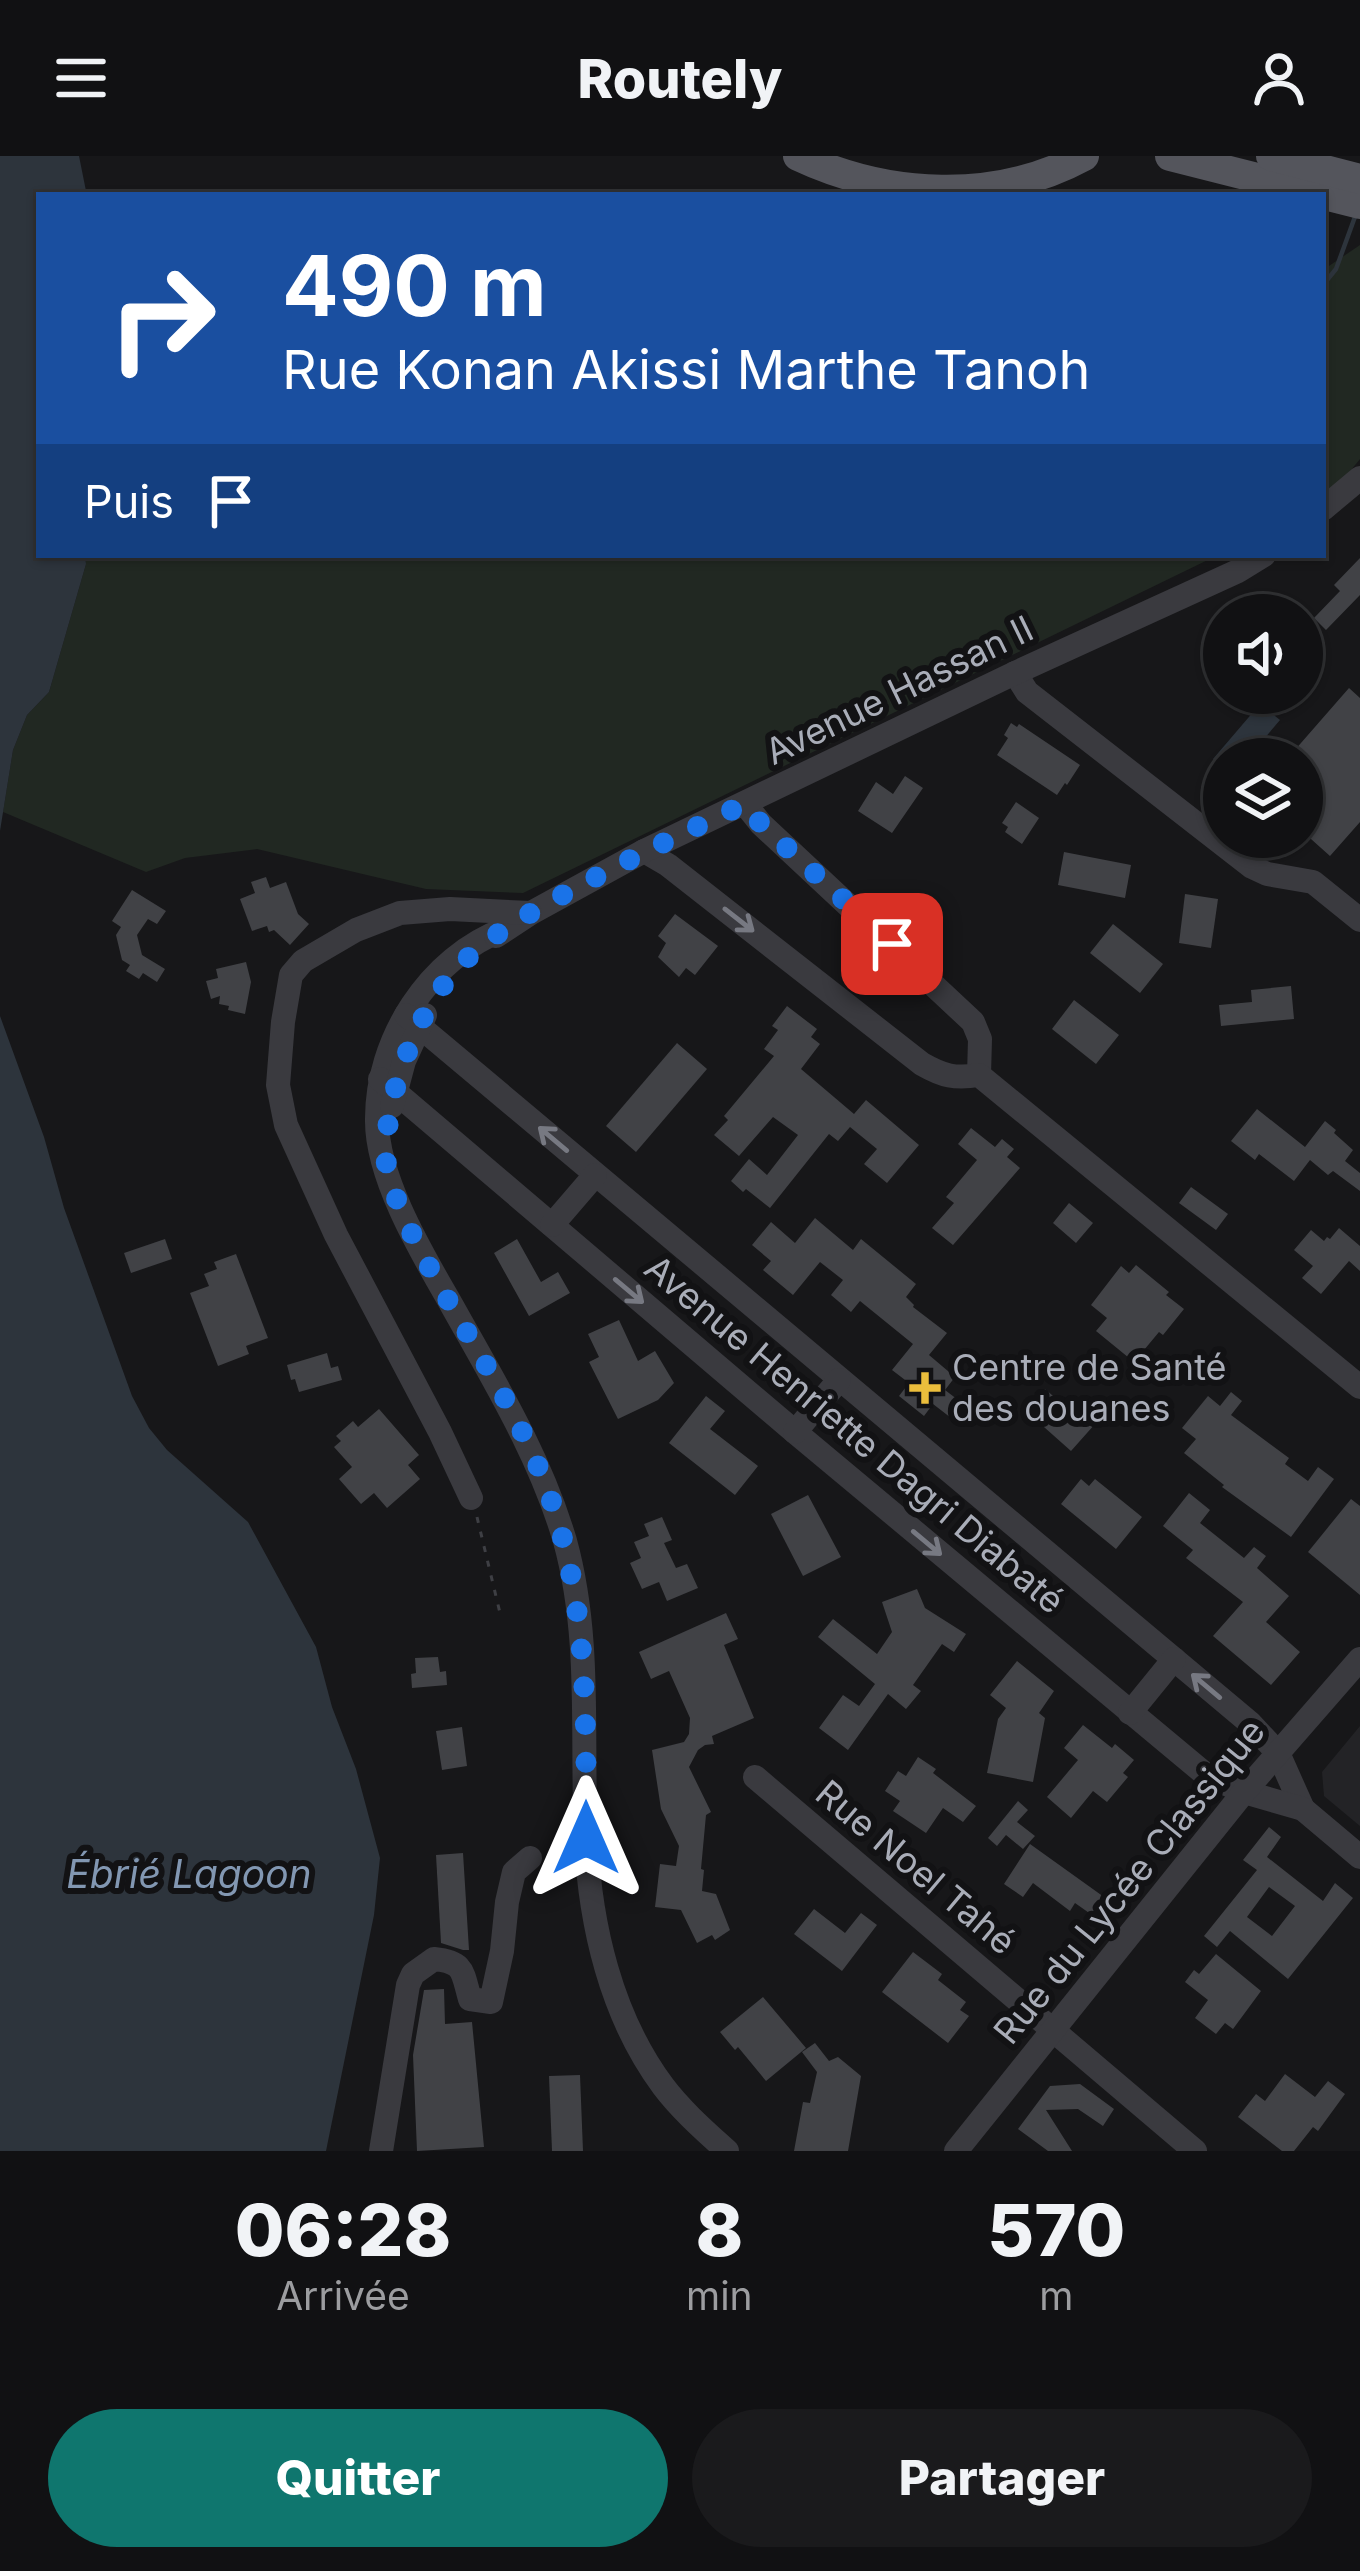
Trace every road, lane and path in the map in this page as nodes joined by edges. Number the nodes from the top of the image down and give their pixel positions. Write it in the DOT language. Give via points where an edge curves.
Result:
graph roads {
  1 [pos="798,156"];
  2 [pos="1084,156"];
  3 [pos="1170,156"];
  4 [pos="1271,156"];
  5 [pos="1360,178"];
  6 [pos="1312,192"];
  7 [pos="1326,195"];
  8 [pos="1360,204"];
  9 [pos="1259,558"];
  10 [pos="1016,673"];
  11 [pos="745,804"];
  12 [pos="644,851"];
  13 [pos="531,913"];
  14 [pos="1360,920"];
  15 [pos="412,1021"];
  16 [pos="980,1075"];
  17 [pos="387,1086"];
  18 [pos="596,1175"];
  19 [pos="552,1225"];
  20 [pos="839,1380"];
  21 [pos="1360,1387"];
  22 [pos="795,1432"];
  23 [pos="471,1498"];
  24 [pos="500,1613"];
  25 [pos="1174,1659"];
  26 [pos="1360,1659"];
  27 [pos="1130,1713"];
  28 [pos="1278,1753"];
  29 [pos="755,1777"];
  30 [pos="1244,1792"];
  31 [pos="1303,1809"];
  32 [pos="1360,1857"];
  33 [pos="530,1858"];
  34 [pos="1053,2032"];
  35 [pos="381,2151"];
  36 [pos="727,2151"];
  37 [pos="956,2151"];
  38 [pos="1195,2151"];
  1 -- 2 [label="main road" via="857,179 949,190 1023,181"];
  3 -- 6 [label="main road"];
  4 -- 5 [label="main road"];
  7 -- 8 [label="main road"];
  9 -- 10 [label="street, Avenue Hassan II"];
  10 -- 11 [label="street, Avenue Hassan II"];
  10 -- 14 [label="street" via="1027,692 1252,867 1313,883"];
  11 -- 12 [label="street, Avenue Hassan II"];
  11 -- 16 [label="street" via="973,1022"];
  12 -- 13 [label="street, Avenue Hassan II"];
  12 -- 16 [label="street, one-way" via="922,1064 943,1076"];
  13 -- 15 [label="street, Avenue Hassan II" via="459,967"];
  13 -- 23 [label="street" via="450,909 400,914 356,930 291,975 283,1022 278,1085 286,1125"];
  15 -- 17 [label="street, Avenue Hassan II" via="392,1045"];
  18 -- 15 [label="street, Avenue Henriette Dagri Diabaté, one-way"];
  16 -- 21 [label="street"];
  17 -- 19 [label="street, Avenue Henriette Dagri Diabaté"];
  17 -- 36 [label="street, Avenue Hassan II" via="386,1168 424,1256 525,1436 565,1541 584,1651 586,1838 608,1976 663,2086"];
  18 -- 19 [label="street"];
  18 -- 20 [label="street, Avenue Henriette Dagri Diabaté"];
  19 -- 22 [label="street, Avenue Henriette Dagri Diabaté, one-way"];
  20 -- 22 [label="street"];
  20 -- 25 [label="street, Avenue Henriette Dagri Diabaté"];
  22 -- 27 [label="street, Avenue Henriette Dagri Diabaté, one-way"];
  23 -- 24 [label="path"];
  25 -- 27 [label="street"];
  28 -- 25 [label="street, Avenue Henriette Dagri Diabaté, one-way"];
  26 -- 28 [label="street, Rue du Lycée Classique"];
  27 -- 30 [label="street, Avenue Henriette Dagri Diabaté" via="1205,1774"];
  28 -- 30 [label="street, Rue du Lycée Classique"];
  28 -- 31 [label="street, Avenue Henriette Dagri Diabaté"];
  29 -- 34 [label="street, Rue Noel Tahé"];
  30 -- 31 [label="street, Avenue Henriette Dagri Diabaté"];
  30 -- 34 [label="street, Rue du Lycée Classique"];
  31 -- 32 [label="street, Avenue Henriette Dagri Diabaté"];
  33 -- 35 [label="street" via="514,1872 491,2002 470,1999 452,1960 434,1959 407,1985"];
  34 -- 37 [label="street, Rue du Lycée Classique"];
  34 -- 38 [label="street, Rue Noel Tahé"];
}
